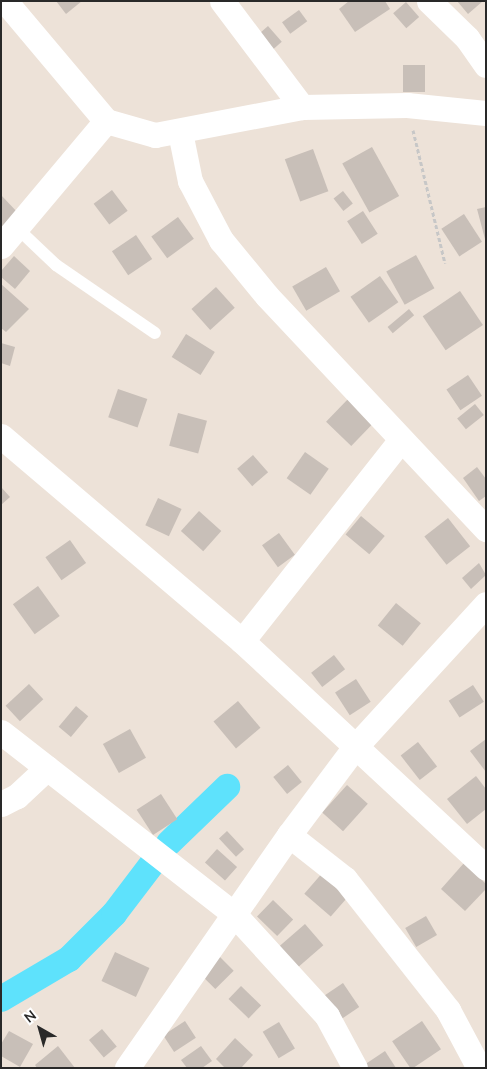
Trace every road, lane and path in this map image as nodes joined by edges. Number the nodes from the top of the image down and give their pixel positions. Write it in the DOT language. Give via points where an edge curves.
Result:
graph roads {
  1 [pos="5,1"];
  2 [pos="222,1"];
  3 [pos="429,1"];
  4 [pos="486,65"];
  5 [pos="407,105"];
  6 [pos="302,107"];
  7 [pos="486,113"];
  8 [pos="106,121"];
  9 [pos="180,132"];
  10 [pos="9,237"];
  11 [pos="445,263"];
  12 [pos="155,333"];
  13 [pos="1,436"];
  14 [pos="401,440"];
  15 [pos="486,529"];
  16 [pos="486,604"];
  17 [pos="242,641"];
  18 [pos="1,732"];
  19 [pos="354,748"];
  20 [pos="47,768"];
  21 [pos="1,804"];
  22 [pos="289,835"];
  23 [pos="486,868"];
  24 [pos="234,914"];
  25 [pos="127,1068"];
  26 [pos="356,1068"];
  27 [pos="479,1068"];
  1 -- 8 [label="street"];
  2 -- 6 [label="street"];
  3 -- 4 [label="street" via="467,38"];
  5 -- 6 [label="street"];
  5 -- 7 [label="street"];
  5 -- 11 [label="path"];
  6 -- 9 [label="street"];
  8 -- 9 [label="street" via="155,135"];
  8 -- 10 [label="street"];
  9 -- 14 [label="street" via="190,181 221,240 267,296"];
  10 -- 12 [label="lane"];
  13 -- 17 [label="street"];
  14 -- 15 [label="street"];
  14 -- 17 [label="street"];
  16 -- 19 [label="street"];
  17 -- 19 [label="street"];
  18 -- 20 [label="street"];
  19 -- 22 [label="street"];
  19 -- 23 [label="street"];
  20 -- 21 [label="street" via="18,796"];
  20 -- 24 [label="street"];
  22 -- 24 [label="street"];
  22 -- 27 [label="street" via="345,879 448,1010"];
  24 -- 25 [label="street"];
  24 -- 26 [label="street" via="327,1016"];
}
